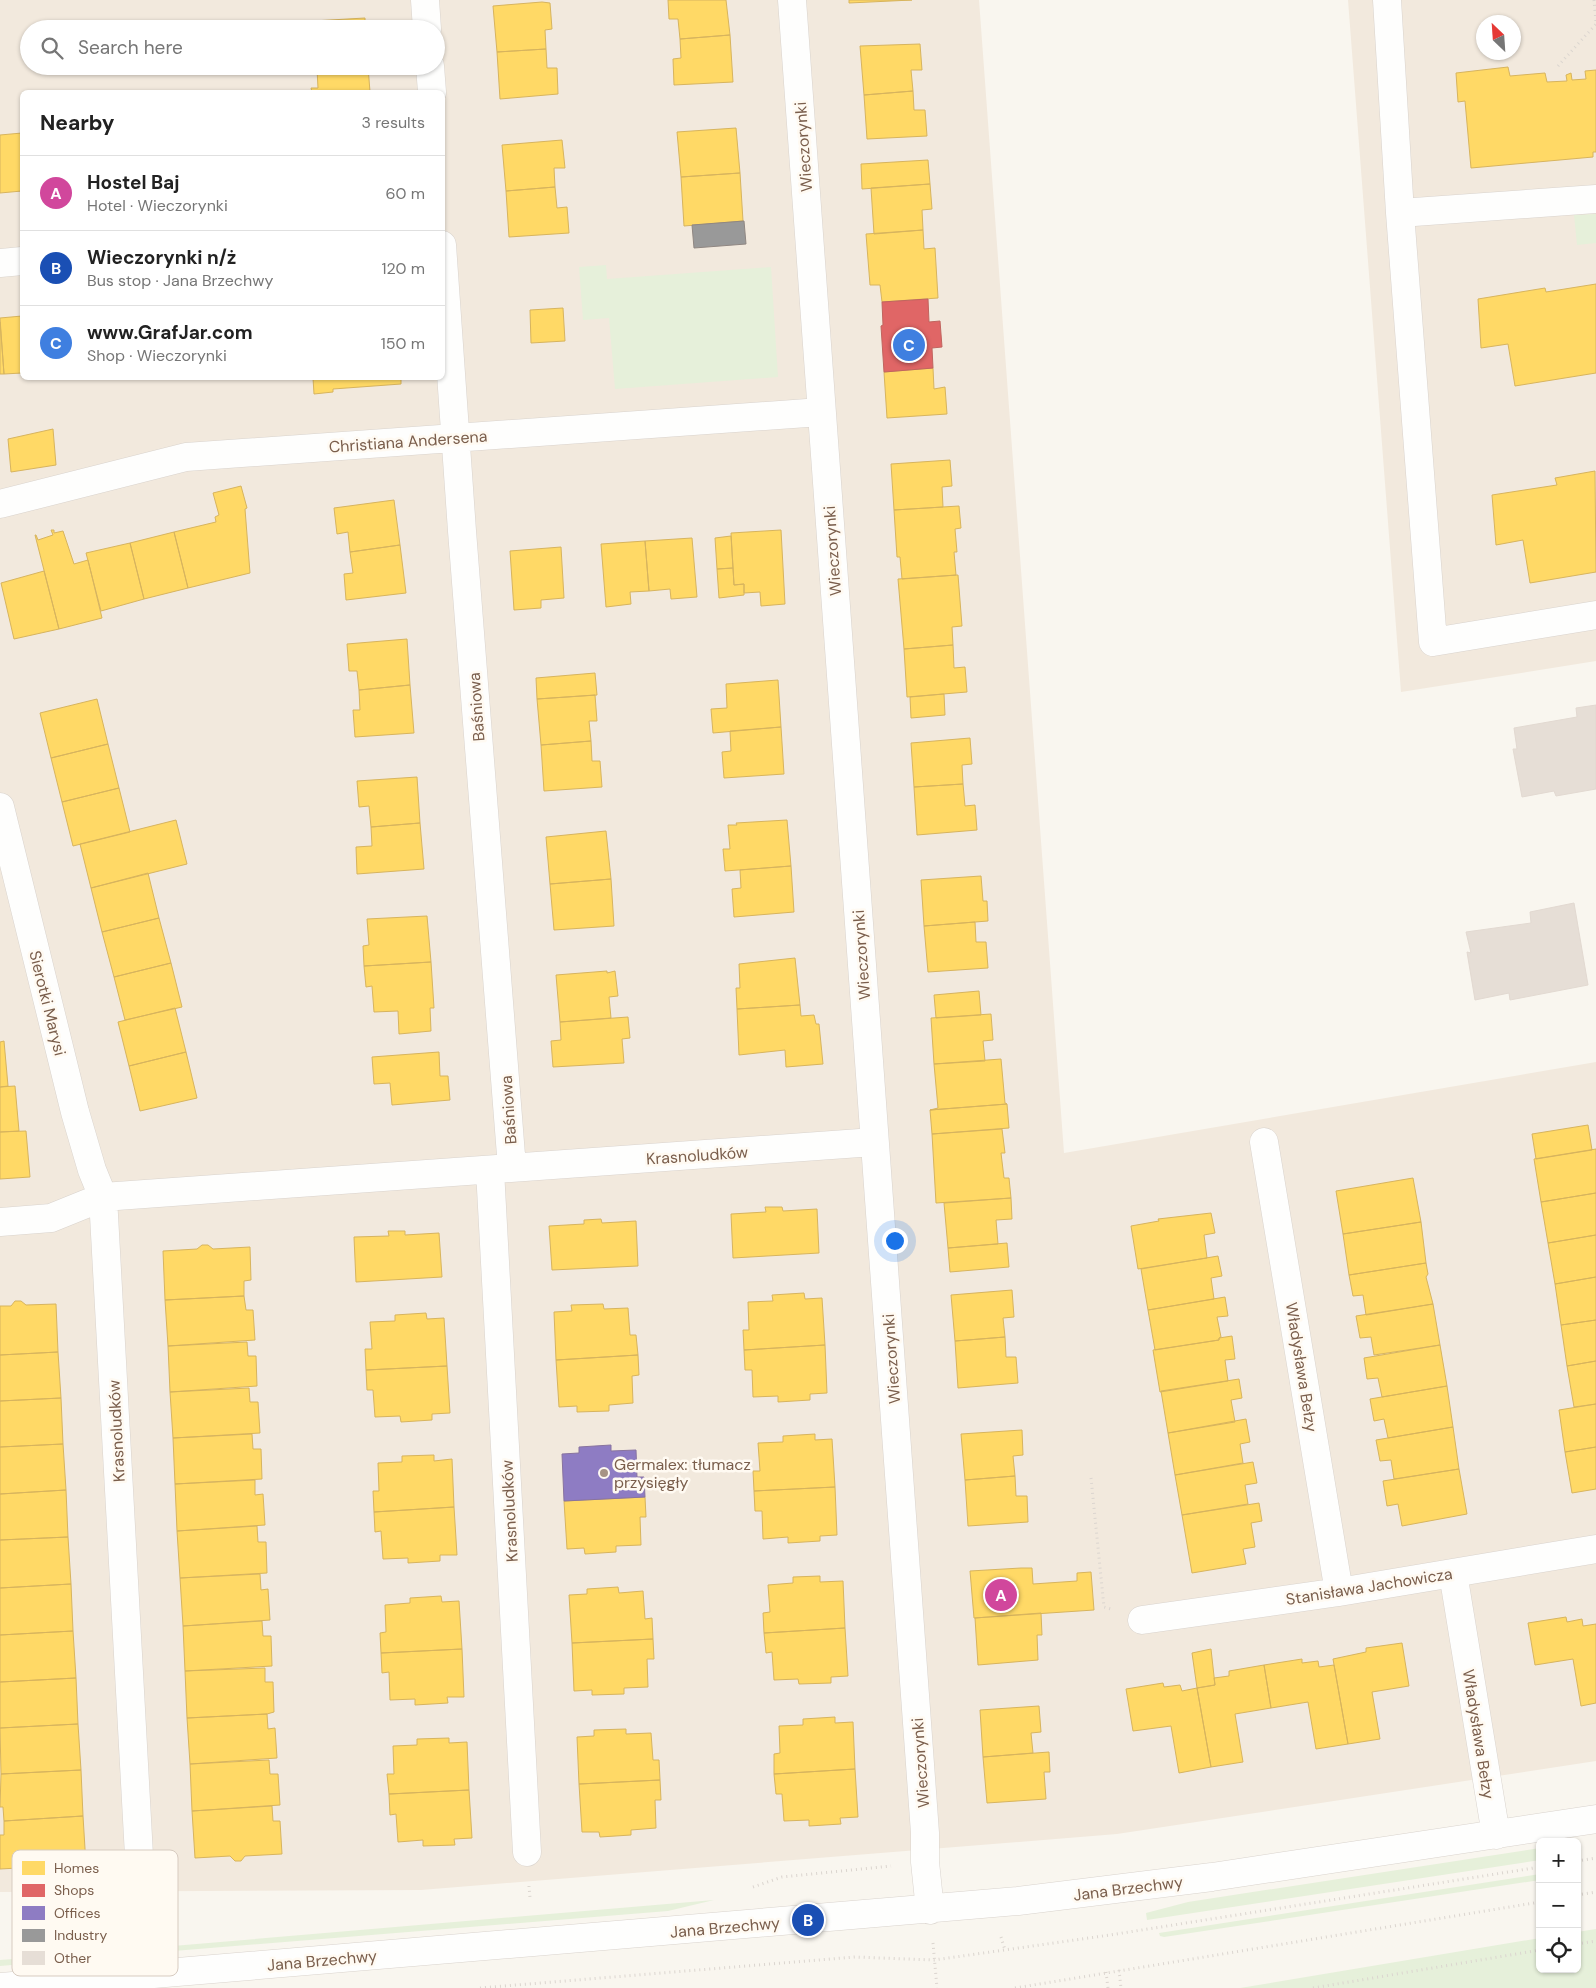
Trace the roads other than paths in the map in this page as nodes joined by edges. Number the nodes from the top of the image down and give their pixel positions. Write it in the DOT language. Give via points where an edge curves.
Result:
graph roads {
  1 [pos="425,0"];
  2 [pos="792,0"];
  3 [pos="1387,0"];
  4 [pos="426,20"];
  5 [pos="431,75"];
  6 [pos="432,90"];
  7 [pos="1596,199"];
  8 [pos="1400,213"];
  9 [pos="20,261"];
  10 [pos="0,263"];
  11 [pos="445,286"];
  12 [pos="821,412"];
  13 [pos="456,438"];
  14 [pos="0,504"];
  15 [pos="1596,615"];
  16 [pos="0,807"];
  17 [pos="874,1142"];
  18 [pos="1264,1142"];
  19 [pos="501,1169"];
  20 [pos="103,1197"];
  21 [pos="0,1222"];
  22 [pos="1596,1549"];
  23 [pos="1454,1574"];
  24 [pos="1339,1592"];
  25 [pos="1142,1620"];
  26 [pos="1596,1819"];
  27 [pos="1496,1835"];
  28 [pos="139,1850"];
  29 [pos="527,1852"];
  30 [pos="930,1910"];
  31 [pos="178,1974"];
  32 [pos="150,1976"];
  33 [pos="32,1986"];
  34 [pos="0,1987"];
  1 -- 4 [label="street"];
  2 -- 12 [label="street, Wieczorynki"];
  3 -- 8 [label="street"];
  5 -- 6 [label="street"];
  7 -- 8 [label="street"];
  8 -- 15 [label="street" via="1433,642"];
  9 -- 10 [label="street"];
  11 -- 13 [label="street, Baśniowa"];
  12 -- 13 [label="street, Christiana Andersena"];
  12 -- 17 [label="street, Wieczorynki"];
  13 -- 14 [label="street, Christiana Andersena" via="186,456"];
  13 -- 19 [label="street, Baśniowa"];
  16 -- 20 [label="street, Sierotki Marysi" via="75,1112"];
  17 -- 19 [label="street, Krasnoludków"];
  17 -- 30 [label="street, Wieczorynki"];
  18 -- 24 [label="street, Władysława Bełzy"];
  19 -- 20 [label="street, Krasnoludków"];
  19 -- 29 [label="street, Krasnoludków"];
  20 -- 21 [label="street, Krasnoludków" via="51,1218"];
  20 -- 28 [label="street, Krasnoludków"];
  22 -- 23 [label="street, Stanisława Jachowicza"];
  23 -- 24 [label="street, Stanisława Jachowicza"];
  23 -- 27 [label="street, Władysława Bełzy"];
  24 -- 25 [label="street, Stanisława Jachowicza"];
  26 -- 27 [label="street, Jana Brzechwy"];
  27 -- 30 [label="street, Jana Brzechwy" via="1123,1890"];
  30 -- 31 [label="street, Jana Brzechwy"];
  32 -- 33 [label="street, Jana Brzechwy"];
  33 -- 34 [label="street, Jana Brzechwy"];
}
